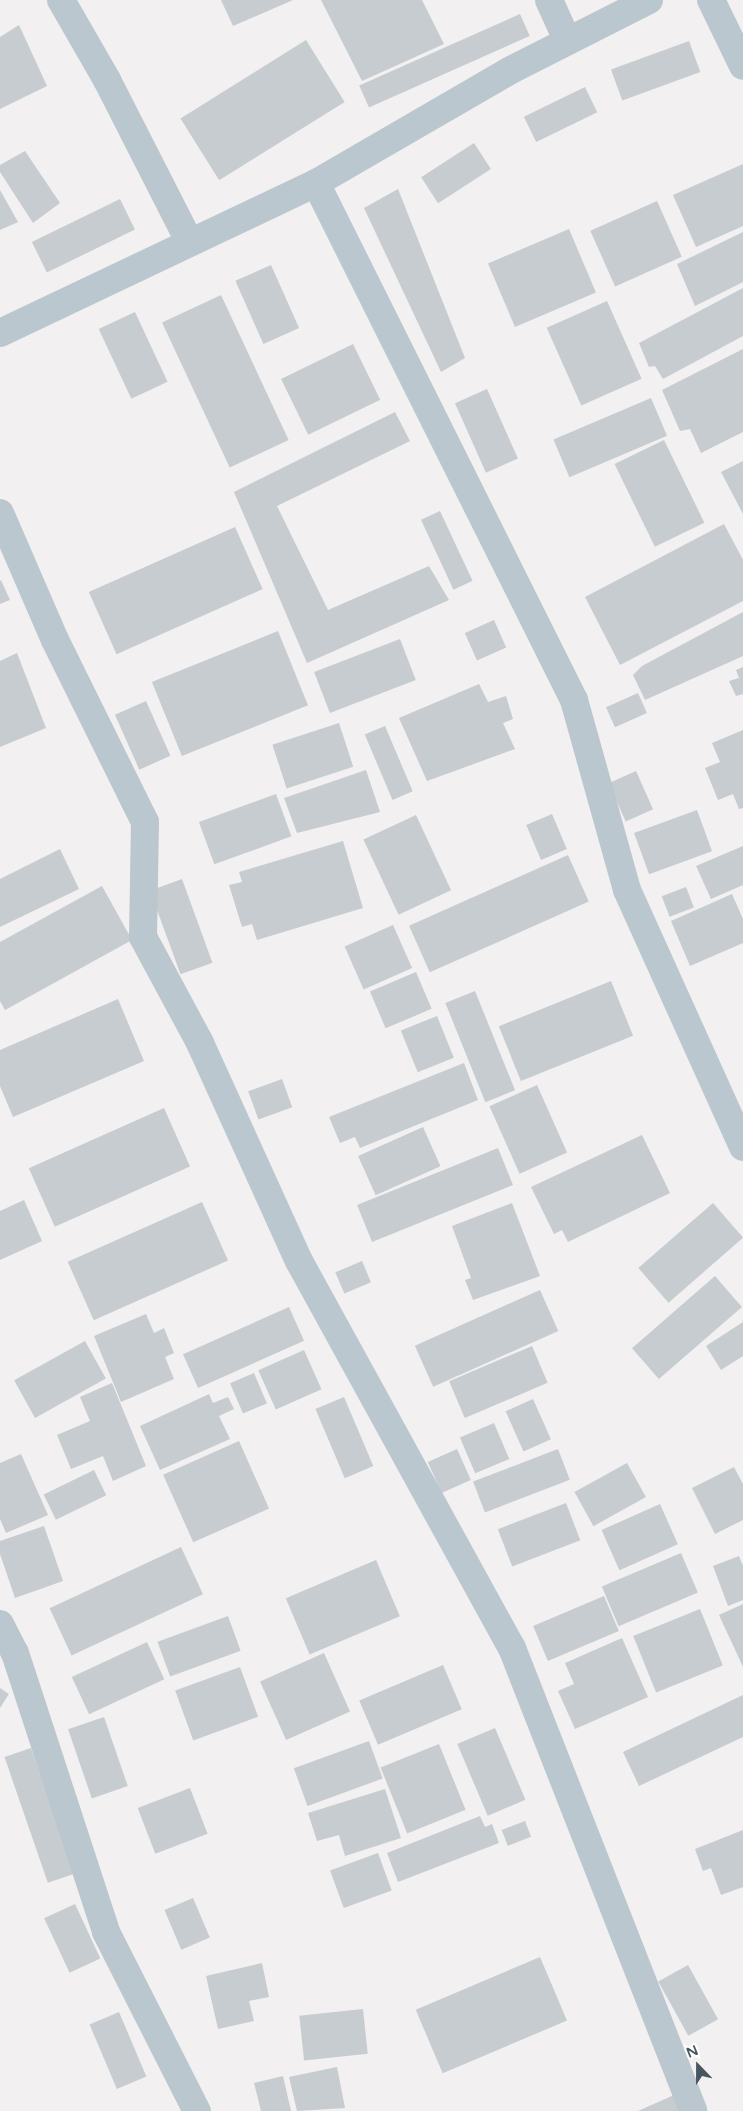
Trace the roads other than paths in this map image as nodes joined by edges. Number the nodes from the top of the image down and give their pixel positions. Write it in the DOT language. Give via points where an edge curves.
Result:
graph roads {
  1 [pos="61,0"];
  2 [pos="549,0"];
  3 [pos="649,0"];
  4 [pos="711,0"];
  5 [pos="567,40"];
  6 [pos="743,66"];
  7 [pos="316,183"];
  8 [pos="188,241"];
  9 [pos="0,333"];
  10 [pos="0,513"];
  11 [pos="743,1147"];
  12 [pos="0,1624"];
  13 [pos="197,2111"];
  14 [pos="693,2111"];
  1 -- 8 [label="street" via="107,80"];
  2 -- 5 [label="street"];
  3 -- 5 [label="street"];
  4 -- 6 [label="street"];
  5 -- 7 [label="street"];
  7 -- 8 [label="street"];
  7 -- 11 [label="street" via="574,700 627,890"];
  8 -- 9 [label="street"];
  10 -- 14 [label="street" via="55,640 146,822 143,937 200,1043 299,1261 512,1648"];
  12 -- 13 [label="street" via="15,1653 106,1932"];
}
